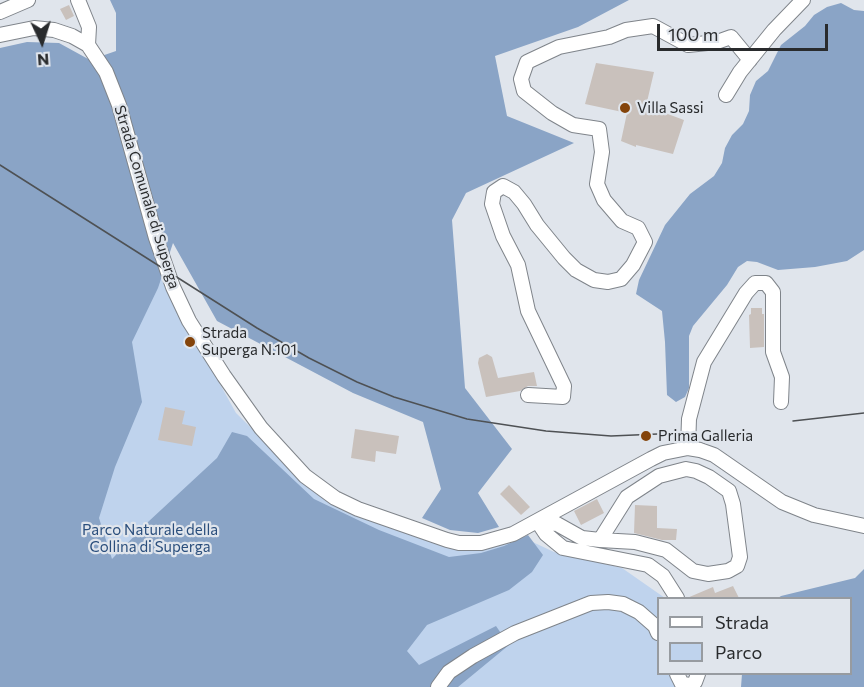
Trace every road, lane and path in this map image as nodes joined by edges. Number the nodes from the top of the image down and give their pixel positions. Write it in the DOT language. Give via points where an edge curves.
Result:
graph roads {
  1 [pos="28,0"];
  2 [pos="78,0"];
  3 [pos="802,0"];
  4 [pos="0,12"];
  5 [pos="0,35"];
  6 [pos="88,45"];
  7 [pos="750,60"];
  8 [pos="726,95"];
  9 [pos="528,395"];
  10 [pos="781,402"];
  11 [pos="688,448"];
  12 [pos="538,522"];
  13 [pos="864,526"];
  14 [pos="600,540"];
  15 [pos="676,597"];
  16 [pos="657,631"];
  17 [pos="678,675"];
  18 [pos="698,675"];
  19 [pos="438,687"];
  1 -- 4 [label="street"];
  2 -- 6 [label="street" via="90,27"];
  3 -- 7 [label="street"];
  5 -- 6 [label="street" via="44,29"];
  6 -- 12 [label="street, Strada Comunale di Superga" via="106,72 119,105 156,238 189,321 261,428 284,455 304,476 335,498 447,540 480,543"];
  7 -- 8 [label="street"];
  7 -- 9 [label="street" via="731,37 688,45 653,26 559,47 527,62 521,79 524,91 573,125 599,129 602,152 597,184 604,200 622,221 638,228 645,242 621,279 594,280 564,258 514,192 503,186 494,192 492,204 518,265 528,311 564,386 563,397"];
  10 -- 11 [label="street" via="782,377 773,352 772,292 766,283 755,283 704,362 689,419"];
  11 -- 12 [label="street, Strada Comunale di Superga" via="663,453"];
  11 -- 13 [label="street" via="714,455 782,502 814,515"];
  12 -- 14 [label="street" via="557,524 582,538"];
  12 -- 15 [label="street" via="563,548 648,565 663,576"];
  14 -- 14 [label="street" via="627,497 660,476 686,469 709,477 729,491 740,557 737,566 728,571 708,574 693,571 666,550 634,542"];
  16 -- 19 [label="street" via="639,612 623,604 591,603 515,633 473,656 449,672"];
  17 -- 18 [label="street" via="682,684 692,685"];
}
